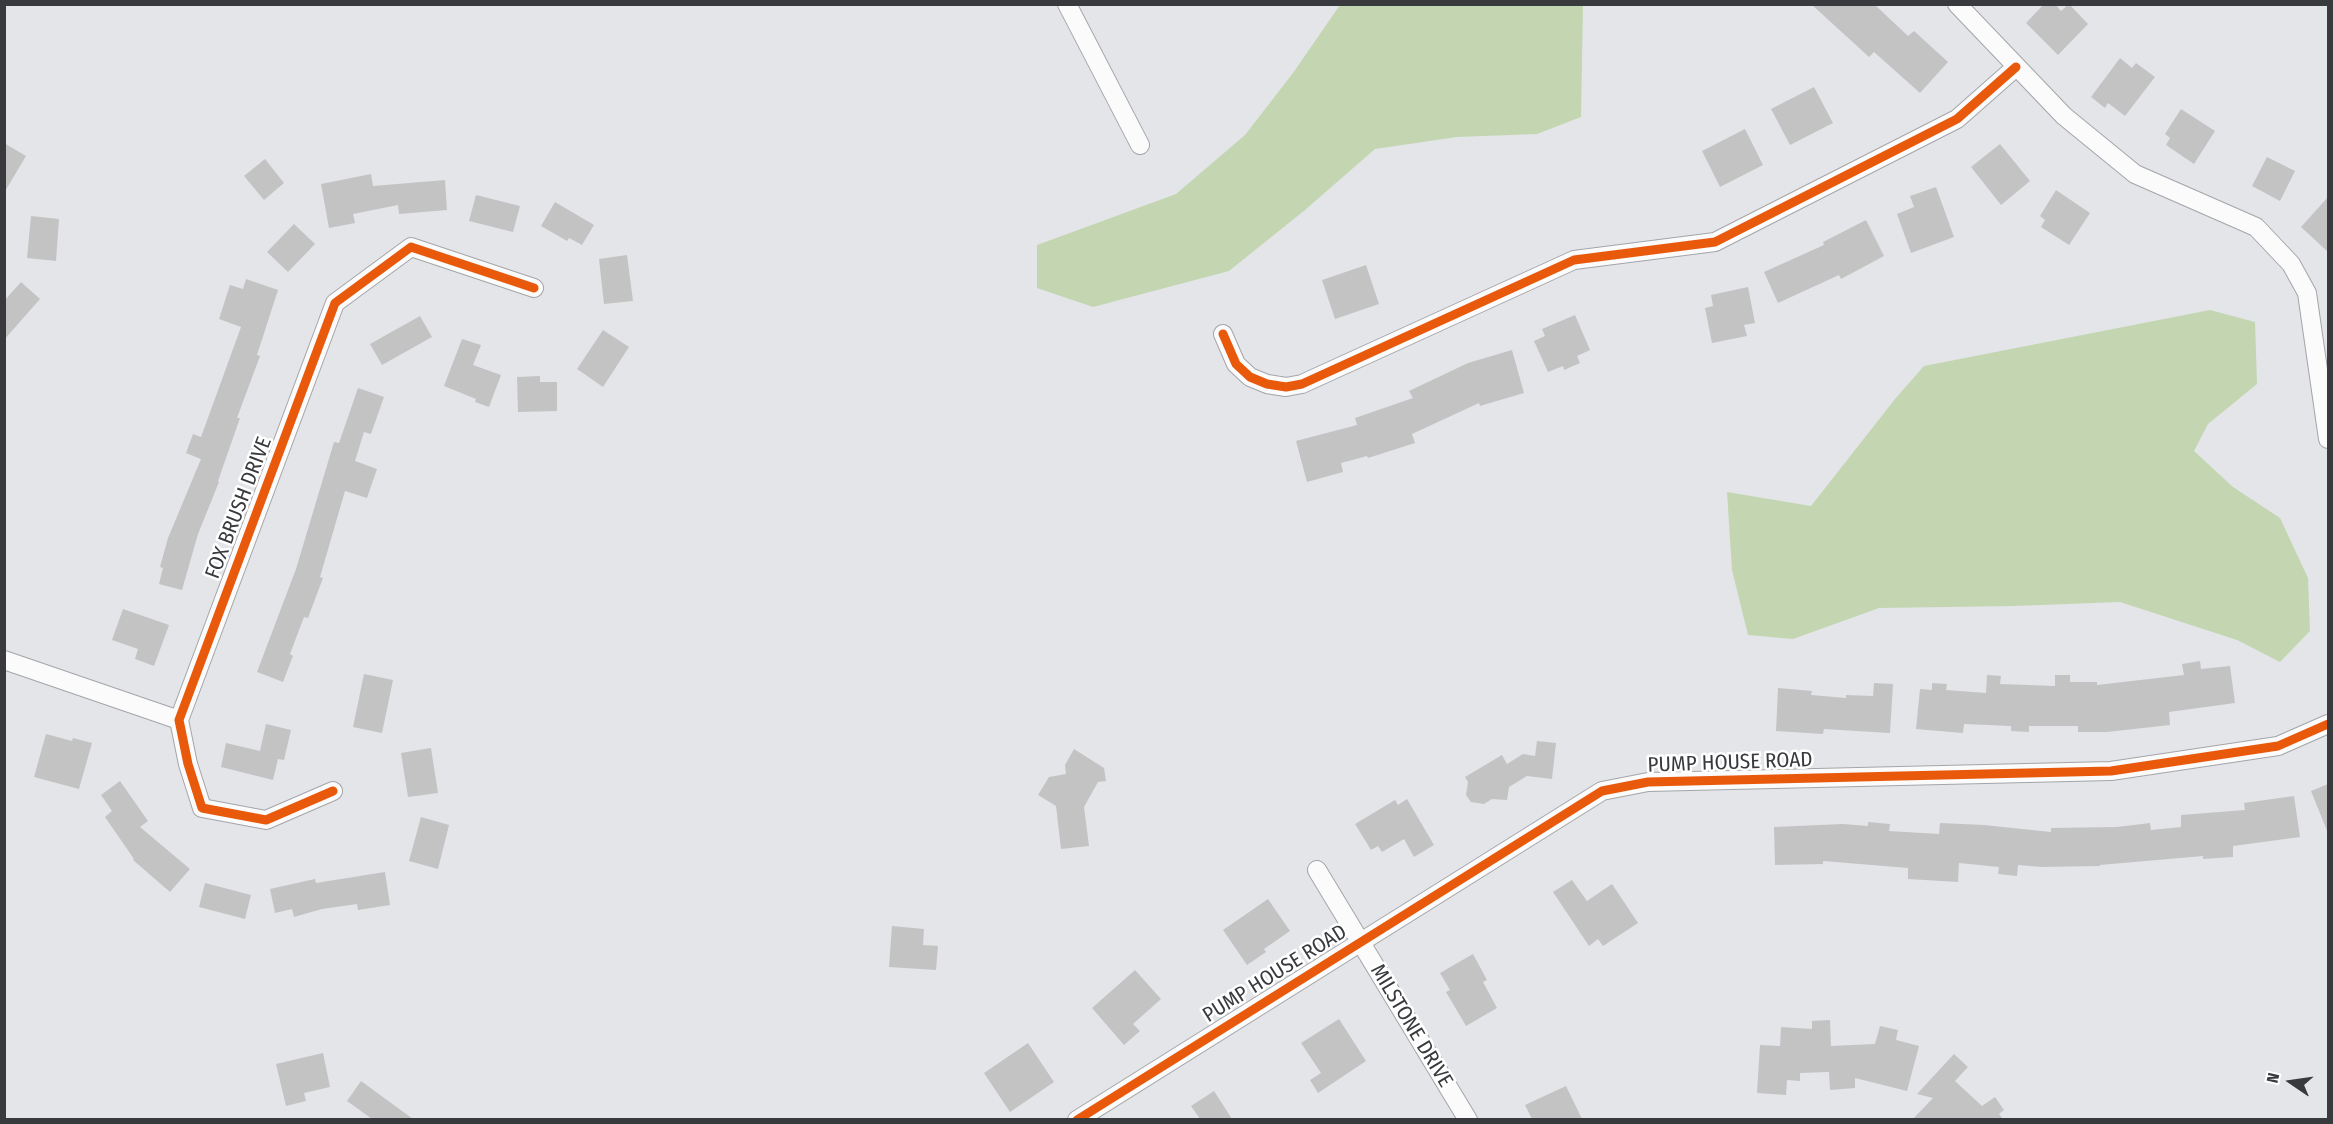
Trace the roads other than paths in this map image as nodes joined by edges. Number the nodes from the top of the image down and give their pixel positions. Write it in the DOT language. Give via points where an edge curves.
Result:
graph roads {
  1 [pos="1067,4"];
  2 [pos="1957,4"];
  3 [pos="2016,67"];
  4 [pos="1140,145"];
  5 [pos="534,288"];
  6 [pos="1223,334"];
  7 [pos="2328,439"];
  8 [pos="4,660"];
  9 [pos="179,720"];
  10 [pos="2328,724"];
  11 [pos="333,791"];
  12 [pos="1317,870"];
  13 [pos="1360,942"];
  14 [pos="1077,1119"];
  15 [pos="1468,1119"];
  1 -- 4 [label="street"];
  2 -- 3 [label="street"];
  3 -- 6 [label="street" via="1956,119 1716,242 1574,260 1302,384 1286,387 1250,377 1236,364"];
  3 -- 7 [label="street" via="2064,116 2135,174 2256,227 2291,264 2307,293"];
  5 -- 9 [label="street, FOX BRUSH DRIVE" via="411,247 335,303"];
  8 -- 9 [label="street"];
  9 -- 11 [label="street" via="202,808 266,820"];
  10 -- 13 [label="street, PUMP HOUSE ROAD" via="2278,746 2111,771 1648,782 1602,791"];
  12 -- 13 [label="street, MILSTONE DRIVE"];
  13 -- 14 [label="street, PUMP HOUSE ROAD"];
  13 -- 15 [label="street, MILSTONE DRIVE"];
}
